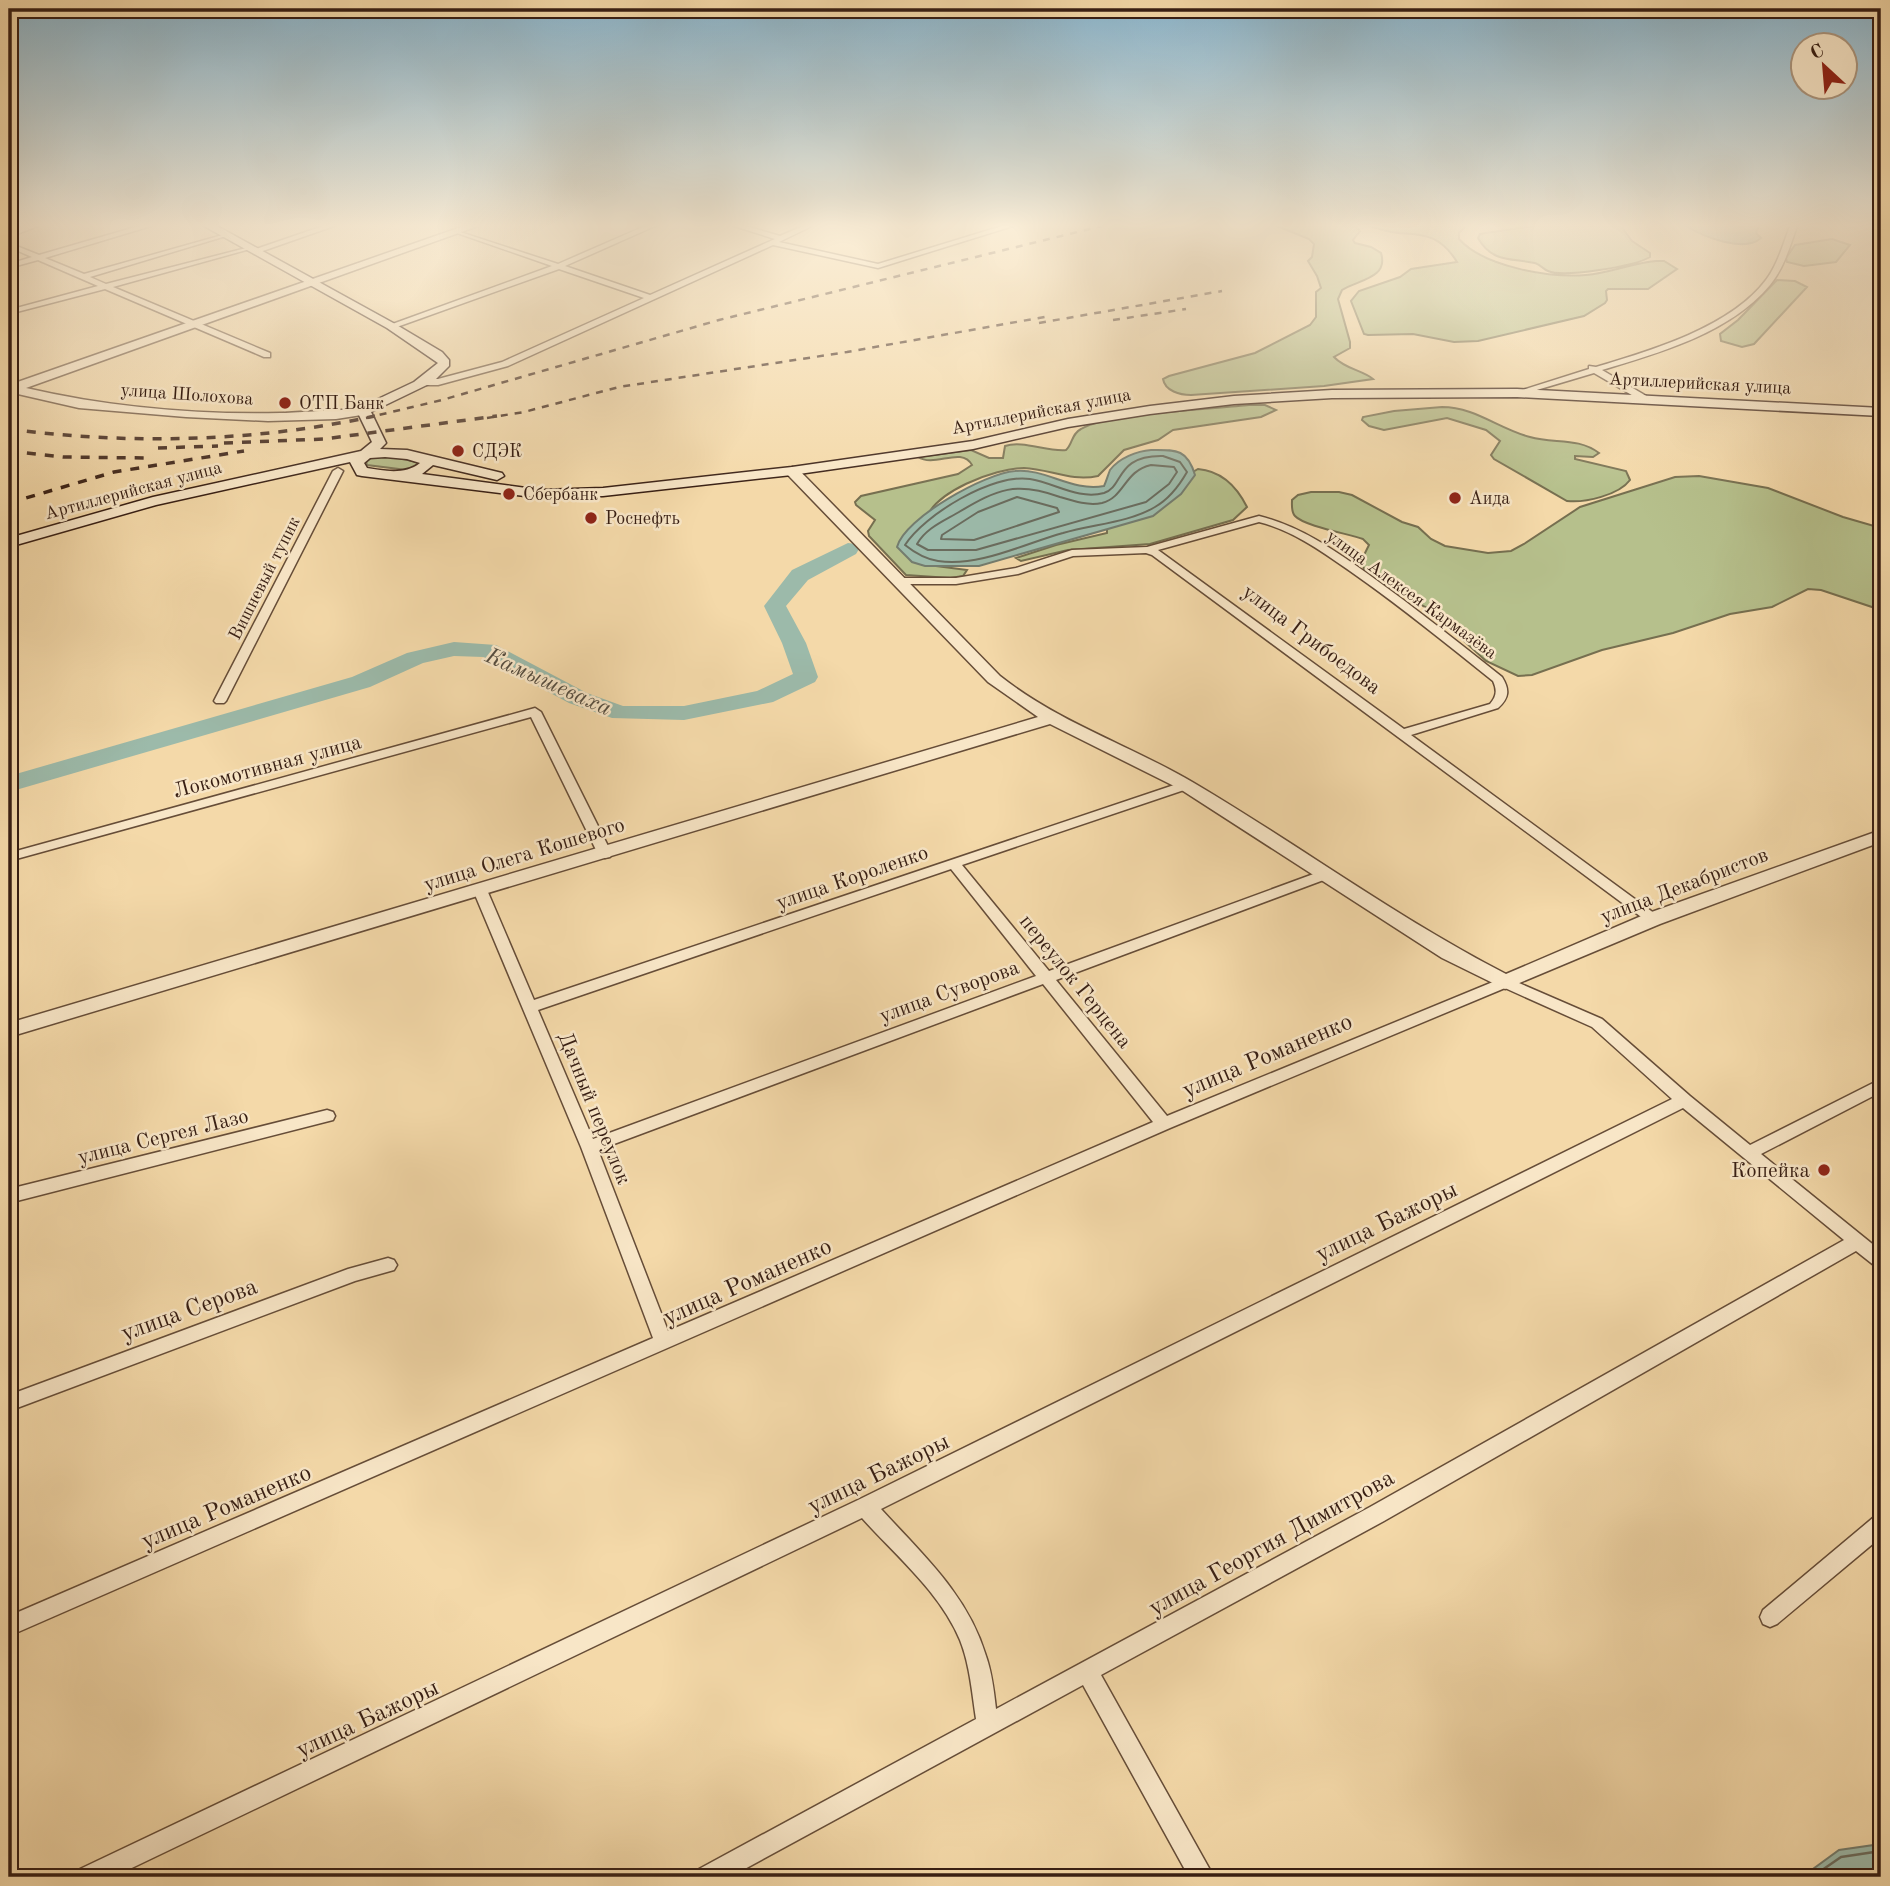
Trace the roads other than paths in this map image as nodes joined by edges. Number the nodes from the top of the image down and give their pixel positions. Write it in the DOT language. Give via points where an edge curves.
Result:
graph roads {
  1 [pos="172,314"];
  2 [pos="220,314"];
  3 [pos="369,314"];
  4 [pos="425,314"];
  5 [pos="616,314"];
  6 [pos="1733,314"];
  7 [pos="194,323"];
  8 [pos="391,326"];
  9 [pos="267,355"];
  10 [pos="1592,369"];
  11 [pos="423,383"];
  12 [pos="10,388"];
  13 [pos="1517,393"];
  14 [pos="1645,399"];
  15 [pos="364,411"];
  16 [pos="1881,412"];
  17 [pos="379,443"];
  18 [pos="403,453"];
  19 [pos="363,455"];
  20 [pos="423,458"];
  21 [pos="338,471"];
  22 [pos="792,471"];
  23 [pos="362,472"];
  24 [pos="396,475"];
  25 [pos="267,476"];
  26 [pos="575,493"];
  27 [pos="9,543"];
  28 [pos="1147,550"];
  29 [pos="897,580"];
  30 [pos="220,701"];
  31 [pos="1051,718"];
  32 [pos="1401,734"];
  33 [pos="1186,785"];
  34 [pos="1881,836"];
  35 [pos="605,854"];
  36 [pos="9,858"];
  37 [pos="954,864"];
  38 [pos="1324,875"];
  39 [pos="480,890"];
  40 [pos="1653,919"];
  41 [pos="1046,978"];
  42 [pos="1505,982"];
  43 [pos="530,1007"];
  44 [pos="9,1030"];
  45 [pos="1881,1085"];
  46 [pos="1684,1100"];
  47 [pos="327,1116"];
  48 [pos="1164,1124"];
  49 [pos="589,1147"];
  50 [pos="1748,1153"];
  51 [pos="9,1196"];
  52 [pos="1856,1242"];
  53 [pos="1881,1261"];
  54 [pos="388,1265"];
  55 [pos="664,1343"];
  56 [pos="9,1403"];
  57 [pos="865,1507"];
  58 [pos="1881,1524"];
  59 [pos="1770,1617"];
  60 [pos="9,1626"];
  61 [pos="1088,1672"];
  62 [pos="988,1725"];
  63 [pos="88,1877"];
  64 [pos="707,1877"];
  65 [pos="1202,1877"];
  1 -- 7 [label="street"];
  2 -- 7 [label="street"];
  3 -- 8 [label="main road"];
  4 -- 8 [label="street"];
  5 -- 11 [label="street" via="505,364"];
  6 -- 10 [label="street, Артиллерийская улица" via="1667,345"];
  7 -- 9 [label="street"];
  7 -- 12 [label="street"];
  8 -- 11 [label="main road" via="445,363"];
  10 -- 13 [label="street, Артиллерийская улица"];
  10 -- 14 [label="street"];
  11 -- 15 [label="main road"];
  12 -- 15 [label="street, улица Шолохова" via="79,404 186,412 268,417"];
  13 -- 14 [label="main road, Артиллерийская улица"];
  13 -- 22 [label="main road, Артиллерийская улица" via="1275,397 1114,415 973,445"];
  14 -- 16 [label="main road, Артиллерийская улица"];
  15 -- 17 [label="main road"];
  17 -- 18 [label="main road, Артиллерийская улица"];
  17 -- 19 [label="main road, Артиллерийская улица"];
  18 -- 19 [label="main road, Артиллерийская улица"];
  18 -- 20 [label="main road, Артиллерийская улица"];
  19 -- 23 [label="main road" via="357,462"];
  19 -- 25 [label="main road, Артиллерийская улица"];
  20 -- 24 [label="main road, Артиллерийская улица" via="424,468"];
  20 -- 26 [label="main road, Артиллерийская улица"];
  21 -- 23 [label="main road, Артиллерийская улица"];
  21 -- 25 [label="main road, Артиллерийская улица"];
  21 -- 30 [label="street, Вишневый тупик"];
  22 -- 26 [label="main road, Артиллерийская улица"];
  22 -- 29 [label="street"];
  23 -- 24 [label="main road, Артиллерийская улица"];
  24 -- 26 [label="main road, Артиллерийская улица" via="541,494"];
  25 -- 27 [label="main road, Артиллерийская улица" via="151,502"];
  28 -- 29 [label="street" via="1072,553 1018,571 968,580"];
  28 -- 32 [label="street, улица Грибоедова" via="1168,559"];
  28 -- 32 [label="street, улица Алексея Кармазёва" via="1267,518 1338,557 1498,679 1501,699 1494,706"];
  29 -- 31 [label="street" via="994,678"];
  31 -- 33 [label="street"];
  31 -- 35 [label="street, улица Олега Кошевого"];
  32 -- 40 [label="street, улица Грибоедова"];
  33 -- 37 [label="street, улица Короленко"];
  33 -- 38 [label="street"];
  34 -- 40 [label="street, улица Декабристов"];
  35 -- 36 [label="street, Локомотивная улица" via="535,712"];
  35 -- 39 [label="street, улица Олега Кошевого"];
  37 -- 41 [label="street, переулок Герцена"];
  37 -- 43 [label="street, улица Короленко"];
  38 -- 41 [label="street, улица Суворова"];
  38 -- 42 [label="street" via="1449,953"];
  39 -- 43 [label="street, Дачный переулок"];
  39 -- 44 [label="street, улица Олега Кошевого"];
  40 -- 42 [label="street, улица Декабристов"];
  41 -- 48 [label="street, переулок Герцена"];
  41 -- 49 [label="street, улица Суворова"];
  42 -- 46 [label="street" via="1597,1023"];
  42 -- 48 [label="street, улица Романенко"];
  43 -- 49 [label="street, Дачный переулок"];
  45 -- 50 [label="street"];
  46 -- 50 [label="street"];
  46 -- 57 [label="street, улица Бажоры"];
  47 -- 51 [label="street, улица Сергея Лазо"];
  48 -- 55 [label="street, улица Романенко"];
  49 -- 55 [label="street, Дачный переулок"];
  50 -- 52 [label="street"];
  52 -- 53 [label="street"];
  52 -- 61 [label="street, улица Георгия Димитрова"];
  54 -- 56 [label="street, улица Серова"];
  55 -- 60 [label="street, улица Романенко"];
  57 -- 62 [label="street" via="948,1599 964,1625 976,1656"];
  57 -- 63 [label="street, улица Бажоры"];
  58 -- 59 [label="street"];
  61 -- 62 [label="street, улица Георгия Димитрова"];
  61 -- 65 [label="street"];
  62 -- 64 [label="street, улица Георгия Димитрова"];
}
